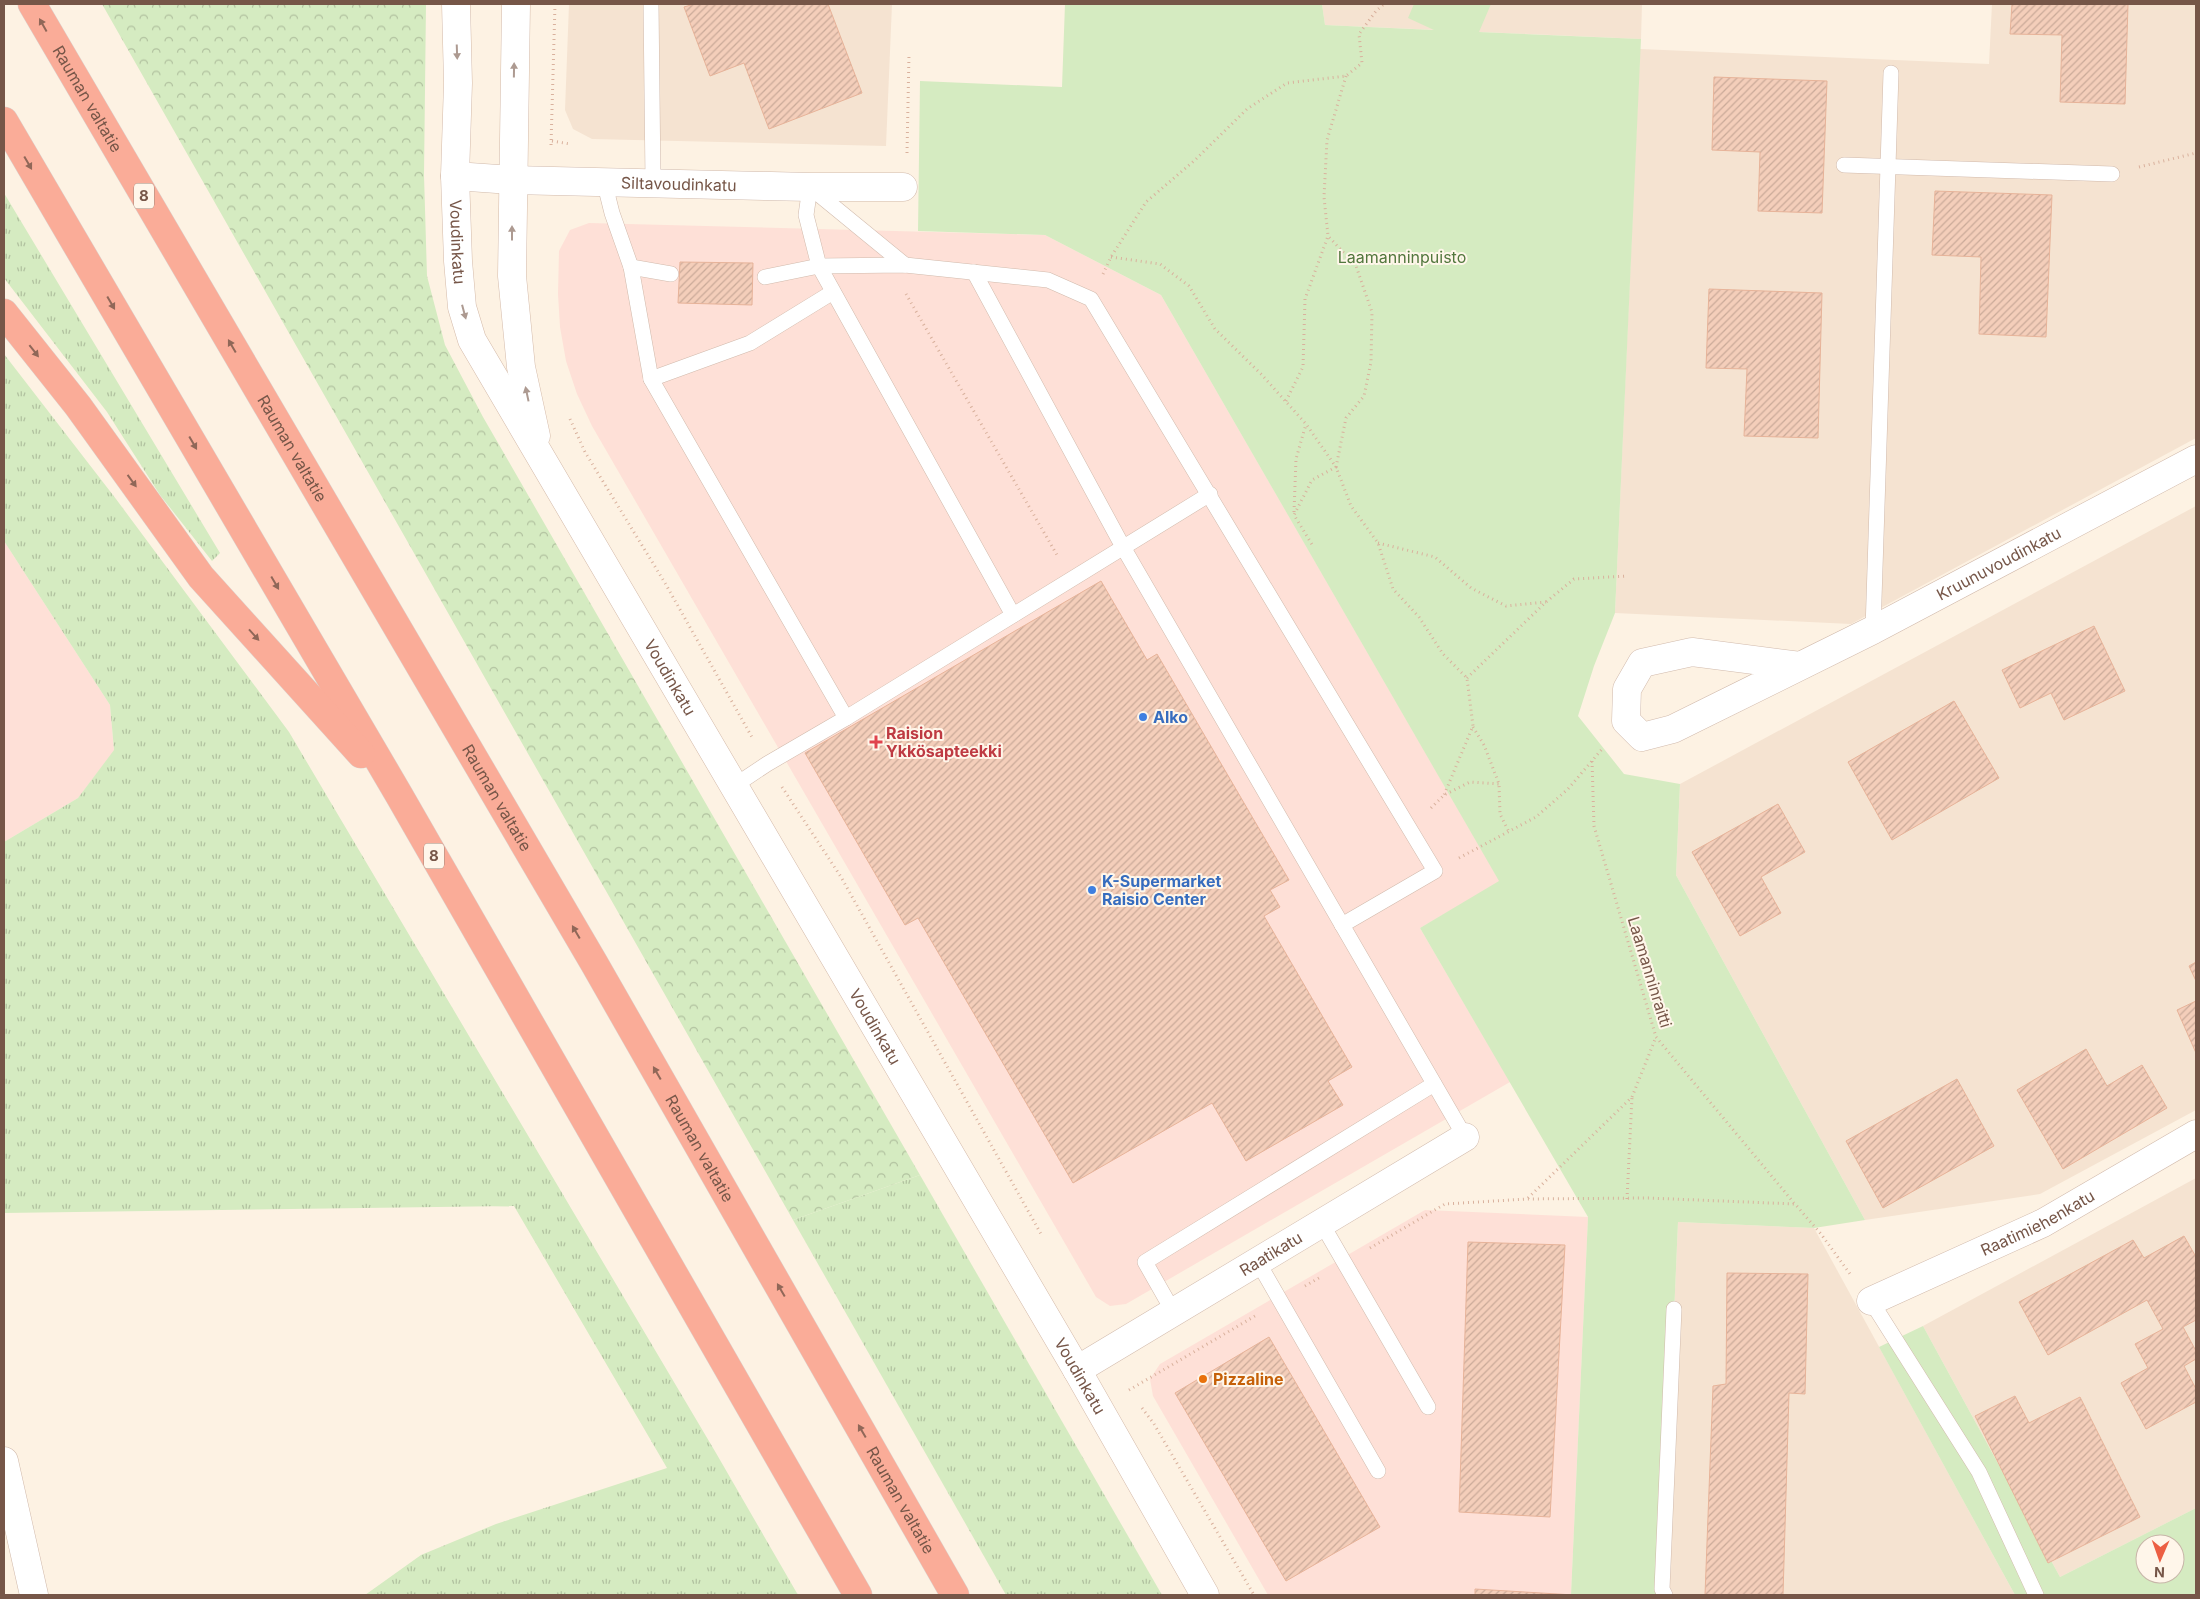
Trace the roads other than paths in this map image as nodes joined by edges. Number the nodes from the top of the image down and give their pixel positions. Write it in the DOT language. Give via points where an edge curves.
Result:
graph roads {
  1 [pos="32,4"];
  2 [pos="456,4"];
  3 [pos="516,4"];
  4 [pos="651,4"];
  5 [pos="1891,73"];
  6 [pos="4,120"];
  7 [pos="1844,165"];
  8 [pos="1889,168"];
  9 [pos="2112,174"];
  10 [pos="455,176"];
  11 [pos="512,180"];
  12 [pos="604,181"];
  13 [pos="653,182"];
  14 [pos="903,186"];
  15 [pos="810,187"];
  16 [pos="905,265"];
  17 [pos="819,266"];
  18 [pos="631,267"];
  19 [pos="974,272"];
  20 [pos="671,274"];
  21 [pos="765,277"];
  22 [pos="833,292"];
  23 [pos="4,313"];
  24 [pos="650,379"];
  25 [pos="541,459"];
  26 [pos="2196,459"];
  27 [pos="1210,494"];
  28 [pos="1123,547"];
  29 [pos="1013,615"];
  30 [pos="1873,630"];
  31 [pos="1800,666"];
  32 [pos="846,718"];
  33 [pos="734,786"];
  34 [pos="399,796"];
  35 [pos="1342,925"];
  36 [pos="1434,1084"];
  37 [pos="2196,1134"];
  38 [pos="1464,1137"];
  39 [pos="1322,1224"];
  40 [pos="1258,1262"];
  41 [pos="1871,1301"];
  42 [pos="1674,1309"];
  43 [pos="1174,1313"];
  44 [pos="1077,1370"];
  45 [pos="1428,1407"];
  46 [pos="4,1461"];
  47 [pos="1378,1471"];
  48 [pos="34,1595"];
  49 [pos="858,1595"];
  50 [pos="955,1595"];
  51 [pos="1206,1595"];
  52 [pos="1666,1595"];
  53 [pos="2036,1595"];
  50 -- 1 [label="highway, Rauman valtatie / 8, one-way" via="594,963"];
  2 -- 10 [label="street, Voudinkatu, one-way"];
  11 -- 3 [label="street, Voudinkatu, one-way"];
  4 -- 13 [label="lane"];
  5 -- 8 [label="lane"];
  6 -- 34 [label="highway, 8, one-way"];
  7 -- 8 [label="lane"];
  8 -- 9 [label="lane"];
  8 -- 30 [label="lane"];
  10 -- 11 [label="street, Siltavoudinkatu"];
  10 -- 25 [label="street, Voudinkatu, one-way" via="462,307 472,340"];
  11 -- 12 [label="street, Siltavoudinkatu"];
  25 -- 11 [label="street, Voudinkatu, one-way" via="520,358 512,276"];
  12 -- 13 [label="street, Siltavoudinkatu"];
  12 -- 18 [label="lane"];
  13 -- 15 [label="street, Siltavoudinkatu"];
  14 -- 15 [label="street, Siltavoudinkatu"];
  15 -- 16 [label="lane"];
  15 -- 17 [label="lane" via="806,215"];
  16 -- 17 [label="lane"];
  16 -- 19 [label="lane"];
  17 -- 21 [label="lane"];
  17 -- 22 [label="lane"];
  18 -- 20 [label="lane"];
  18 -- 24 [label="lane"];
  19 -- 27 [label="lane" via="1048,280 1092,299"];
  19 -- 28 [label="lane"];
  22 -- 24 [label="lane" via="750,342"];
  22 -- 29 [label="lane"];
  23 -- 34 [label="highway, one-way" via="78,406 201,577"];
  24 -- 32 [label="lane"];
  25 -- 33 [label="street, Voudinkatu"];
  26 -- 30 [label="street, Kruunuvoudinkatu"];
  27 -- 28 [label="lane"];
  27 -- 35 [label="lane" via="1435,871"];
  28 -- 29 [label="lane"];
  28 -- 35 [label="lane"];
  29 -- 32 [label="lane"];
  30 -- 31 [label="street, Kruunuvoudinkatu"];
  31 -- 31 [label="street, Kruunuvoudinkatu" via="1674,729 1642,737 1626,721 1627,689 1642,663 1692,652"];
  32 -- 33 [label="lane"];
  33 -- 44 [label="street, Voudinkatu"];
  34 -- 49 [label="highway, 8"];
  35 -- 36 [label="lane"];
  36 -- 38 [label="lane"];
  36 -- 43 [label="lane" via="1145,1262"];
  37 -- 41 [label="street, Raatimiehenkatu" via="2043,1223"];
  38 -- 39 [label="street, Raatikatu"];
  39 -- 40 [label="street, Raatikatu"];
  39 -- 45 [label="lane"];
  40 -- 43 [label="street, Raatikatu"];
  40 -- 47 [label="lane"];
  41 -- 53 [label="lane" via="1979,1472"];
  42 -- 52 [label="lane" via="1662,1589"];
  43 -- 44 [label="street, Raatikatu"];
  44 -- 51 [label="street, Voudinkatu"];
  46 -- 48 [label="street"];
}
